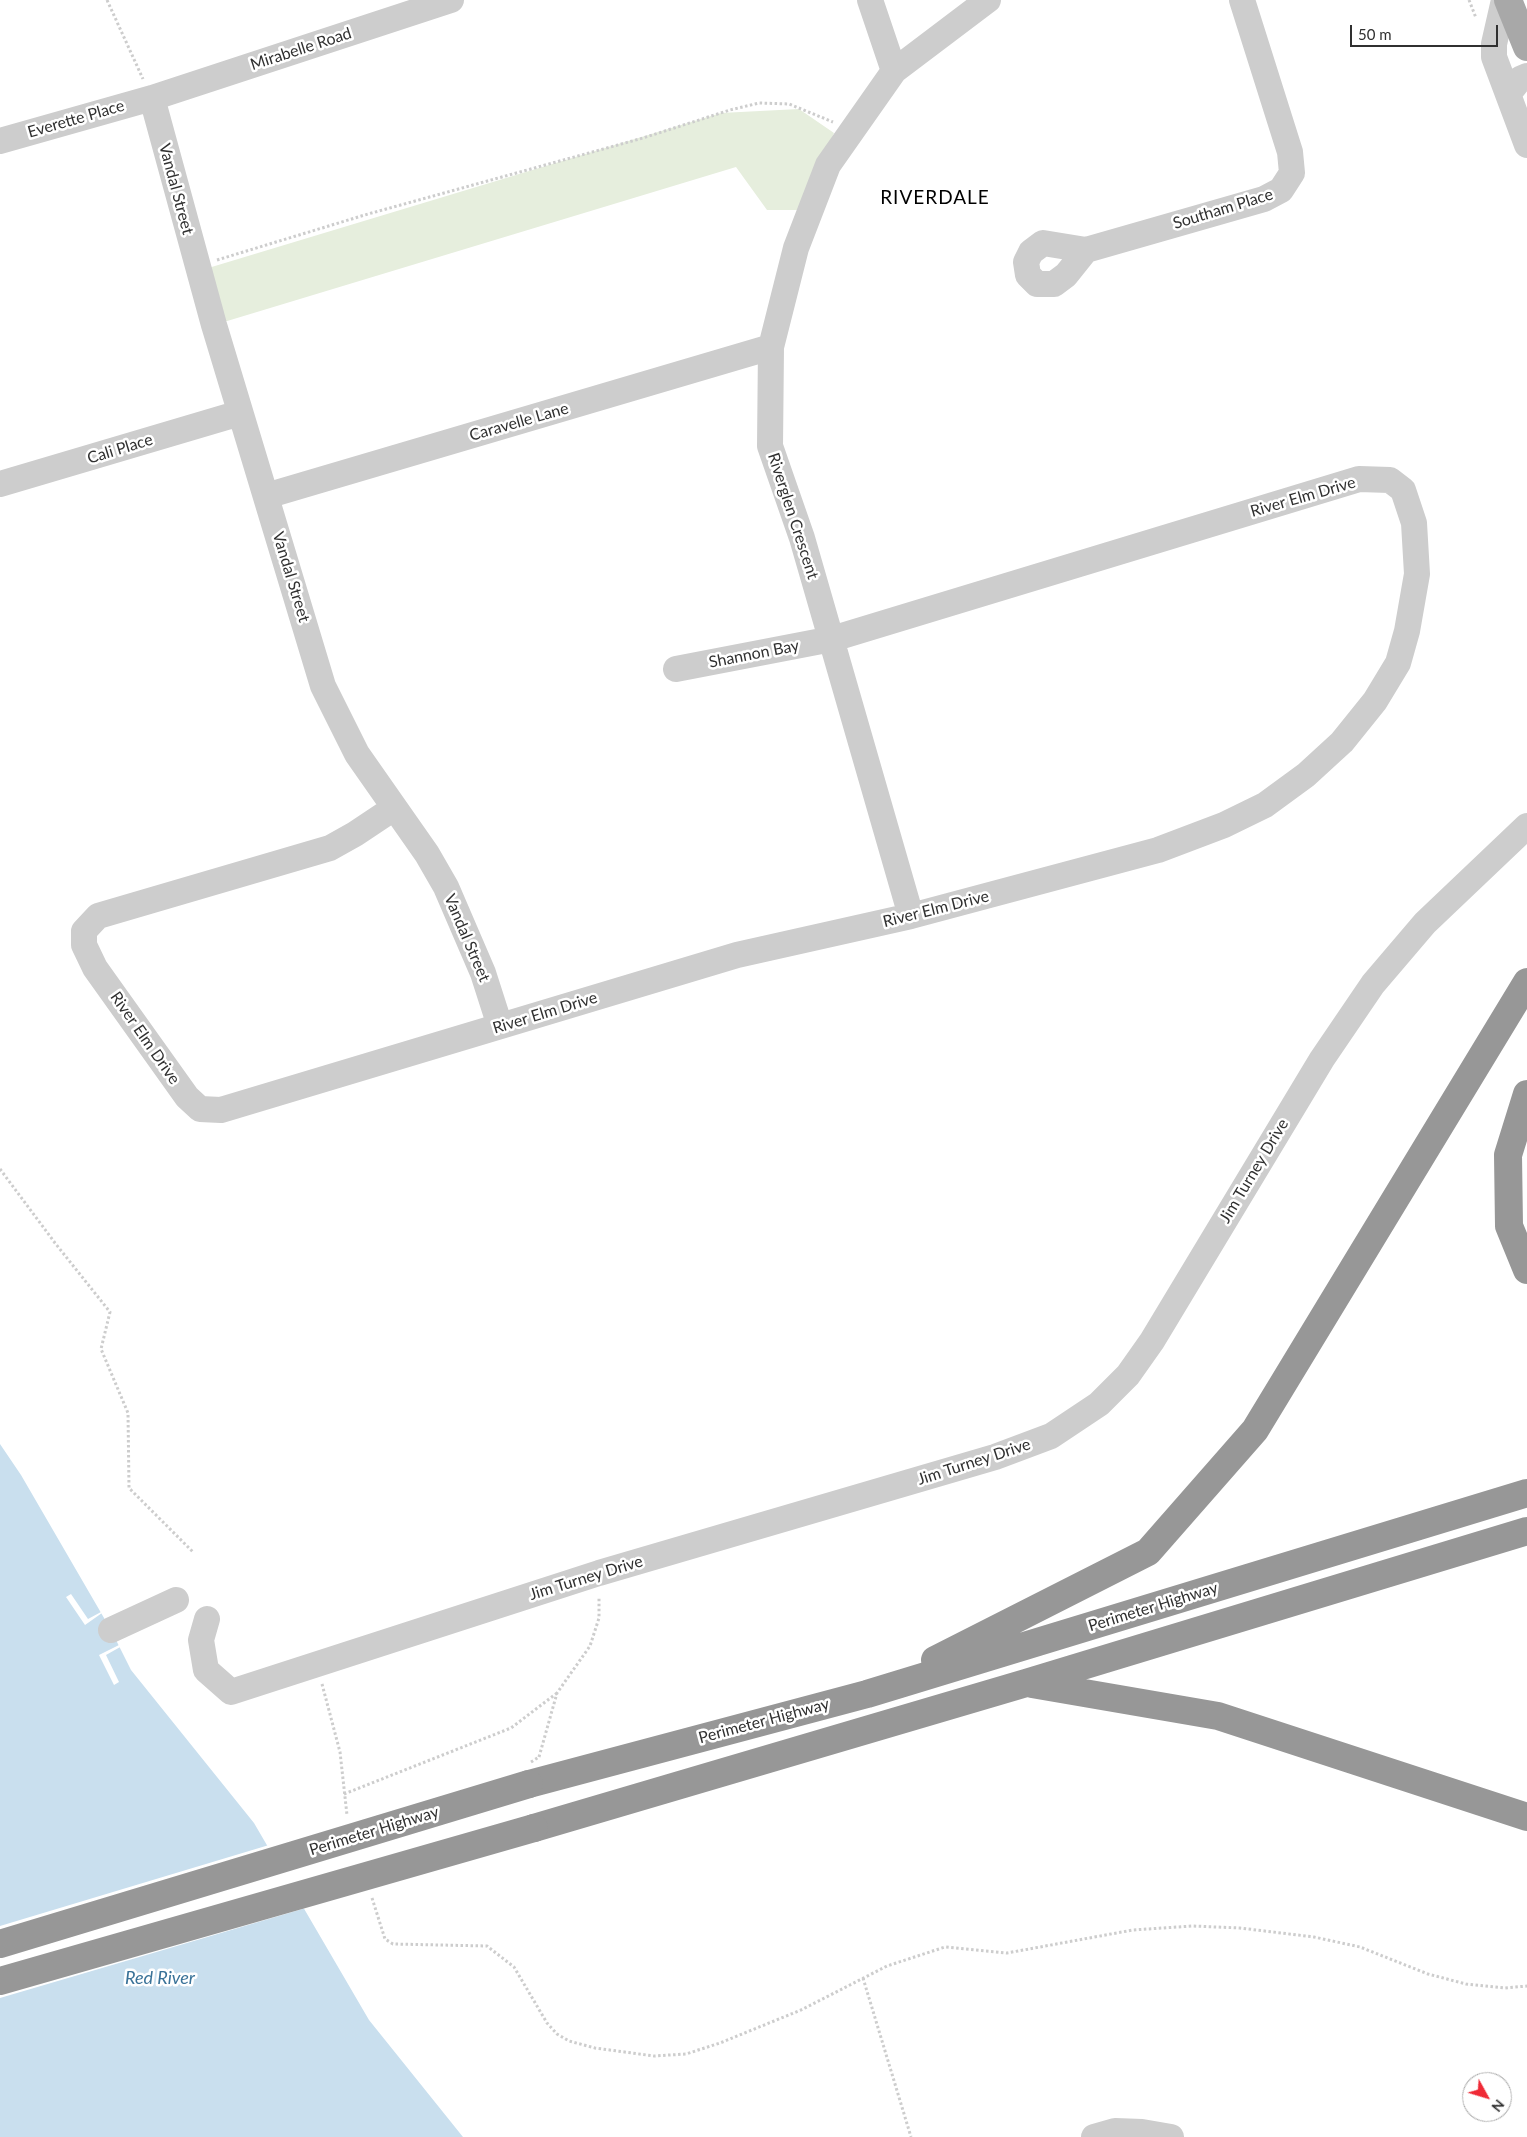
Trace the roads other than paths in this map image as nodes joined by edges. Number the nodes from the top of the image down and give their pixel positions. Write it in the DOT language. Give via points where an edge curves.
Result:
graph roads {
  1 [pos="451,0"];
  2 [pos="870,0"];
  3 [pos="988,0"];
  4 [pos="1242,0"];
  5 [pos="1506,0"];
  6 [pos="1527,46"];
  7 [pos="894,71"];
  8 [pos="1518,85"];
  9 [pos="152,98"];
  10 [pos="0,141"];
  11 [pos="1527,145"];
  12 [pos="1086,250"];
  13 [pos="771,348"];
  14 [pos="240,413"];
  15 [pos="0,484"];
  16 [pos="266,496"];
  17 [pos="832,639"];
  18 [pos="676,669"];
  19 [pos="394,808"];
  20 [pos="1527,826"];
  21 [pos="911,916"];
  22 [pos="1527,982"];
  23 [pos="500,1026"];
  24 [pos="1527,1094"];
  25 [pos="1527,1270"];
  26 [pos="1527,1493"];
  27 [pos="1527,1531"];
  28 [pos="176,1600"];
  29 [pos="207,1620"];
  30 [pos="111,1630"];
  31 [pos="1026,1683"];
  32 [pos="867,1694"];
  33 [pos="1527,1817"];
  34 [pos="0,1944"];
  35 [pos="0,1980"];
  36 [pos="1094,2137"];
  37 [pos="1171,2137"];
  1 -- 9 [label="street, Mirabelle Road"];
  2 -- 7 [label="street"];
  3 -- 7 [label="street, Riverglen Crescent"];
  4 -- 12 [label="street, Southam Place" via="1290,152 1292,173 1282,190 1264,199"];
  5 -- 6 [label="main road"];
  5 -- 8 [label="street" via="1494,44 1494,57"];
  7 -- 13 [label="street, Riverglen Crescent" via="828,165 796,248"];
  8 -- 11 [label="street"];
  9 -- 10 [label="street, Everette Place"];
  9 -- 14 [label="street, Vandal Street"];
  13 -- 16 [label="street, Caravelle Lane"];
  13 -- 17 [label="street, Riverglen Crescent" via="770,446"];
  14 -- 15 [label="street, Cali Place"];
  14 -- 16 [label="street, Vandal Street"];
  16 -- 19 [label="street, Vandal Street" via="324,686 357,754"];
  17 -- 18 [label="street, Shannon Bay"];
  17 -- 21 [label="street, Riverglen Crescent"];
  17 -- 21 [label="street, River Elm Drive" via="1359,479 1390,480 1404,490 1414,523 1417,574 1398,663 1375,701 1342,742 1306,775 1265,806 1158,850"];
  19 -- 23 [label="street, Vandal Street" via="446,887 483,973"];
  19 -- 23 [label="street, River Elm Drive" via="330,848 98,916 84,931 84,945 95,968 187,1097 200,1109 221,1110"];
  20 -- 29 [label="street, Jim Turney Drive" via="1424,922 1373,984 1322,1060 1152,1342 1128,1375 1099,1404 1051,1436 995,1457 599,1574 231,1692 206,1670 201,1640"];
  21 -- 23 [label="street, River Elm Drive" via="737,955"];
  22 -- 32 [label="highway" via="1255,1430 1148,1552"];
  24 -- 25 [label="highway" via="1508,1155 1508,1173 1509,1226"];
  26 -- 32 [label="highway, Perimeter Highway"];
  27 -- 31 [label="highway"];
  28 -- 30 [label="street"];
  31 -- 33 [label="highway" via="1218,1716"];
  31 -- 35 [label="highway, bridge"];
  32 -- 34 [label="highway, Perimeter Highway, bridge" via="529,1784"];
  36 -- 37 [label="street" via="1114,2131"];
}
